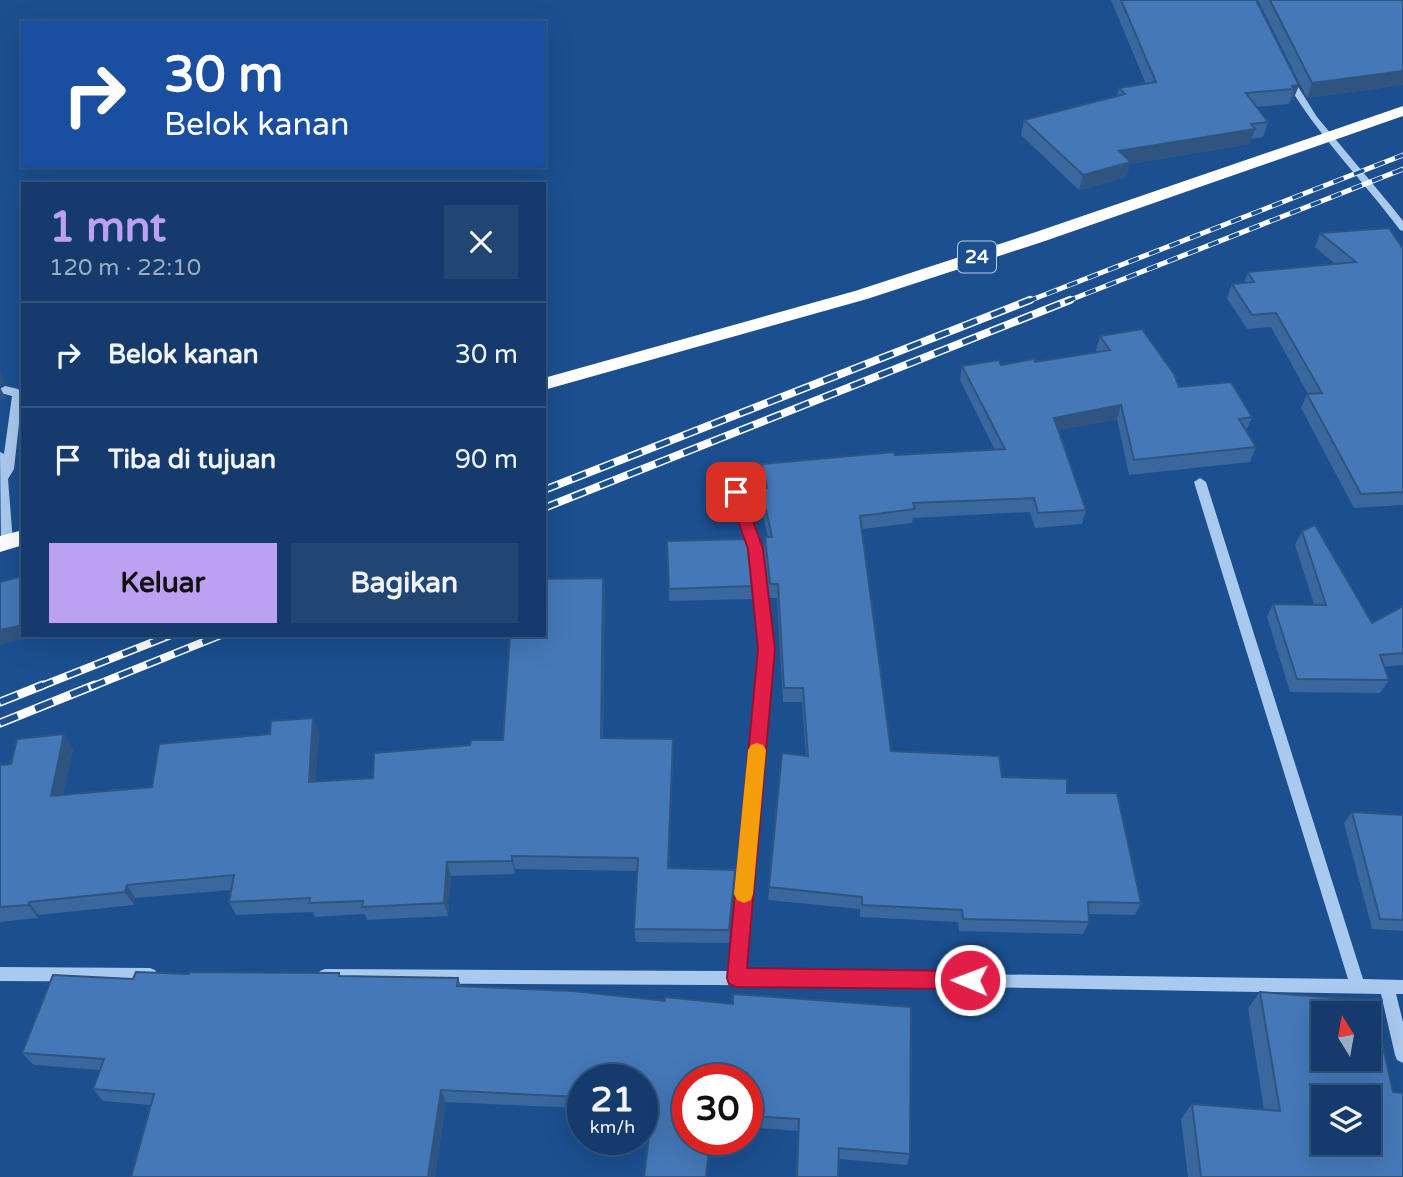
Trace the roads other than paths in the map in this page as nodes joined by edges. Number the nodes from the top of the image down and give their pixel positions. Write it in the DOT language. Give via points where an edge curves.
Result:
graph roads {
  1 [pos="1282,65"];
  2 [pos="1403,111"];
  3 [pos="1328,137"];
  4 [pos="1403,228"];
  5 [pos="546,383"];
  6 [pos="5,390"];
  7 [pos="0,456"];
  8 [pos="2,478"];
  9 [pos="1200,482"];
  10 [pos="736,492"];
  11 [pos="10,541"];
  12 [pos="0,974"];
  13 [pos="167,975"];
  14 [pos="306,975"];
  15 [pos="736,978"];
  16 [pos="1358,987"];
  17 [pos="1395,987"];
  18 [pos="1403,1055"];
  1 -- 3 [label="street" via="1301,102"];
  2 -- 3 [label="highway, 24"];
  3 -- 4 [label="street"];
  3 -- 5 [label="highway, 24" via="861,295"];
  6 -- 8 [label="street" via="16,396 9,462"];
  7 -- 8 [label="street"];
  8 -- 11 [label="street"];
  9 -- 16 [label="street"];
  10 -- 15 [label="street" via="755,549 766,649"];
  12 -- 13 [label="street"];
  14 -- 15 [label="street"];
  15 -- 16 [label="street"];
  16 -- 17 [label="street"];
  17 -- 18 [label="street"];
}
